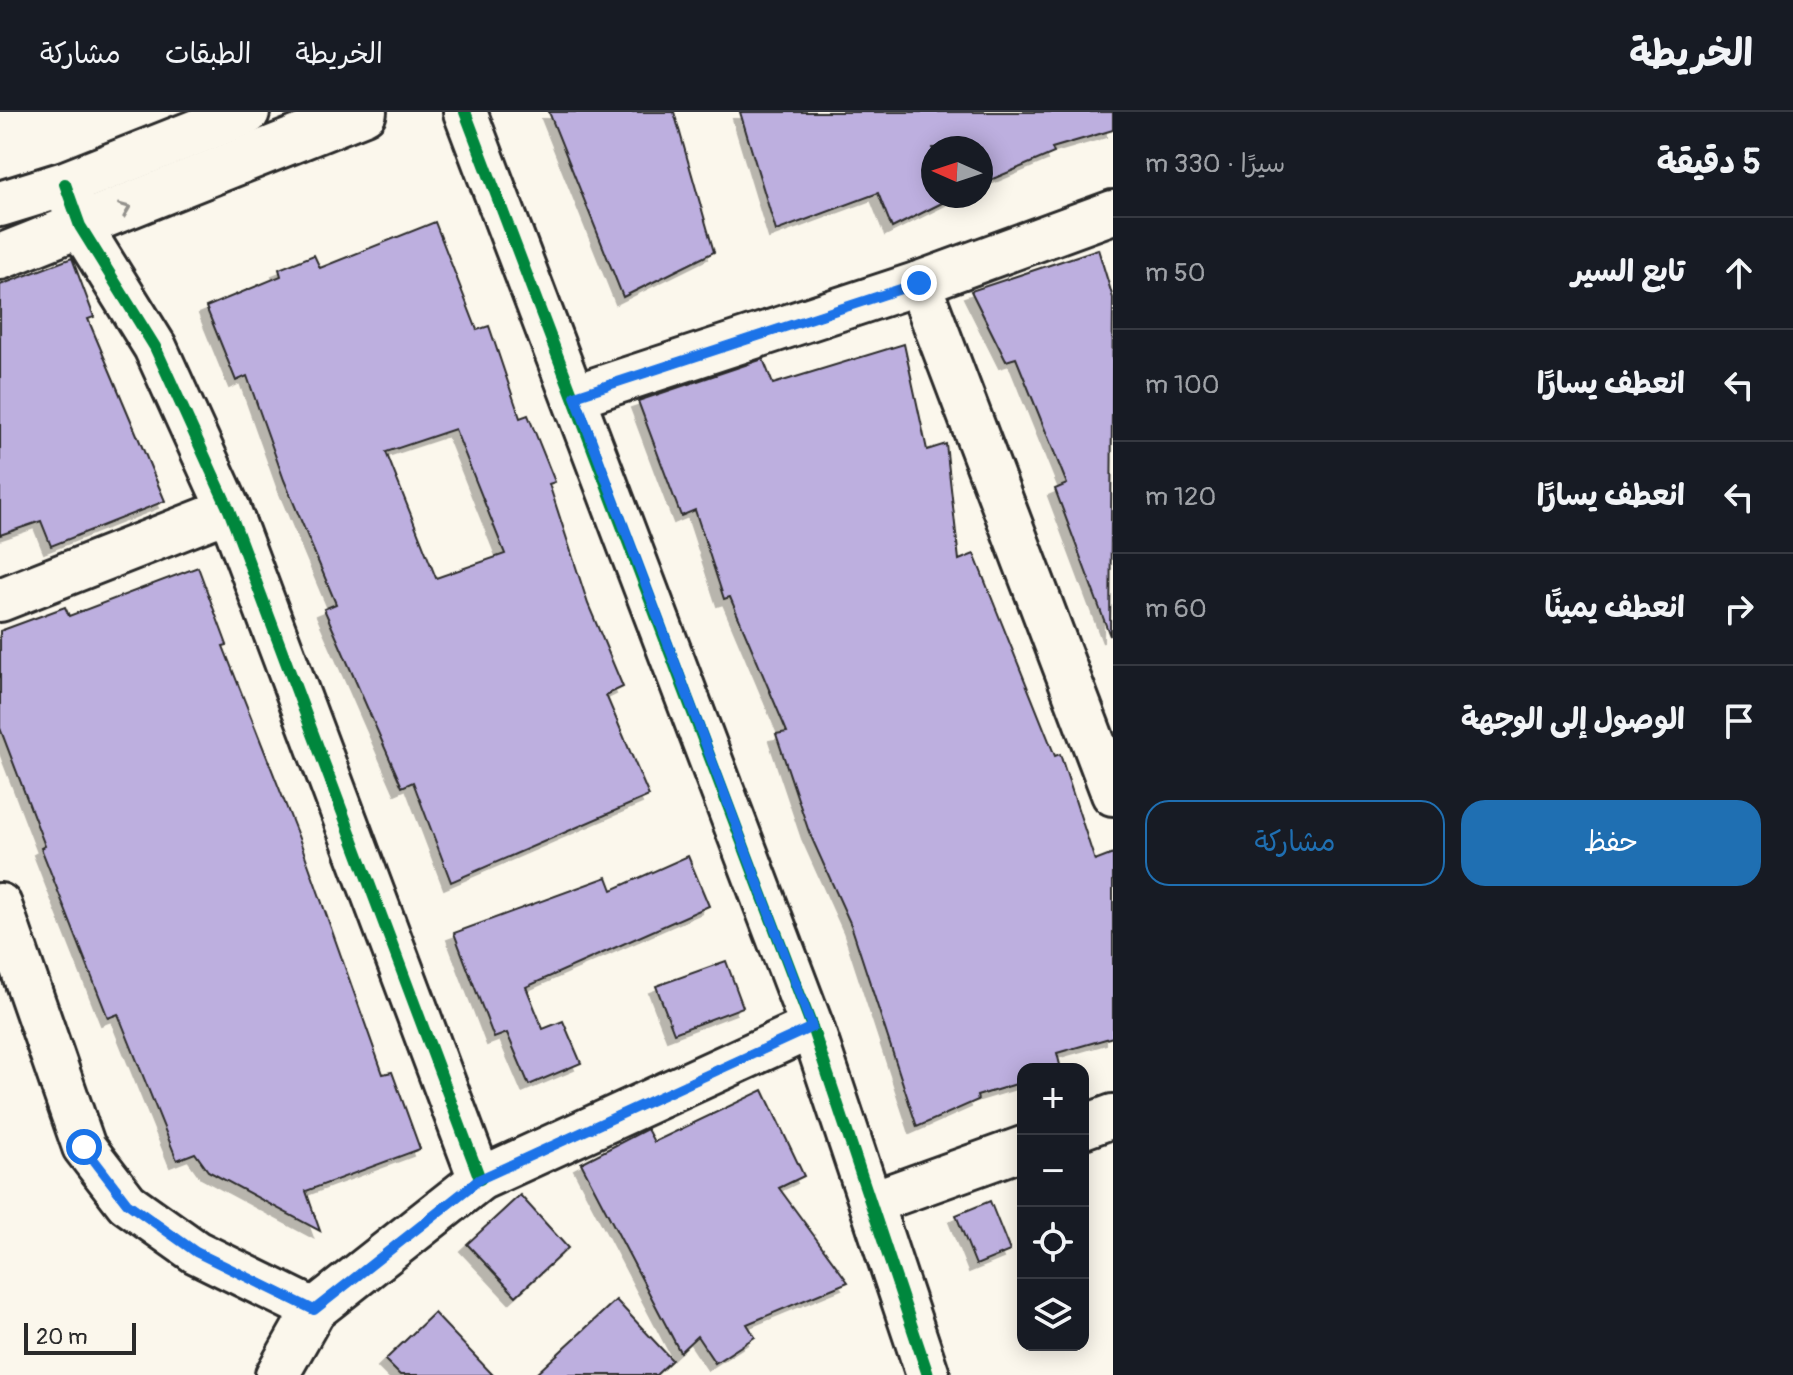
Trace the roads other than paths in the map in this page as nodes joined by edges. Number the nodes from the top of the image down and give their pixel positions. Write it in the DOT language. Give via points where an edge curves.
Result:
graph roads {
  1 [pos="364,112"];
  2 [pos="465,112"];
  3 [pos="240,113"];
  4 [pos="251,158"];
  5 [pos="65,184"];
  6 [pos="0,204"];
  7 [pos="1113,212"];
  8 [pos="80,226"];
  9 [pos="0,257"];
  10 [pos="919,283"];
  11 [pos="575,396"];
  12 [pos="229,510"];
  13 [pos="0,600"];
  14 [pos="1113,794"];
  15 [pos="0,905"];
  16 [pos="8,963"];
  17 [pos="812,1027"];
  18 [pos="1113,1116"];
  19 [pos="1089,1125"];
  20 [pos="1017,1150"];
  21 [pos="480,1179"];
  22 [pos="873,1202"];
  23 [pos="314,1310"];
  24 [pos="277,1375"];
  25 [pos="928,1375"];
  1 -- 4 [label="street"];
  2 -- 11 [label="street"];
  3 -- 4 [label="street"];
  3 -- 5 [label="street"];
  8 -- 4 [label="street, one-way"];
  5 -- 6 [label="street"];
  5 -- 8 [label="street"];
  7 -- 10 [label="street"];
  8 -- 9 [label="street"];
  8 -- 12 [label="street" via="155,347"];
  10 -- 11 [label="street"];
  10 -- 14 [label="street"];
  11 -- 17 [label="street"];
  12 -- 13 [label="street"];
  12 -- 21 [label="street"];
  15 -- 16 [label="street"];
  16 -- 23 [label="street" via="84,1147 127,1203 196,1252"];
  17 -- 21 [label="street"];
  17 -- 22 [label="street"];
  18 -- 19 [label="street"];
  20 -- 22 [label="street"];
  21 -- 23 [label="street"];
  22 -- 25 [label="street"];
  23 -- 24 [label="street"];
}
